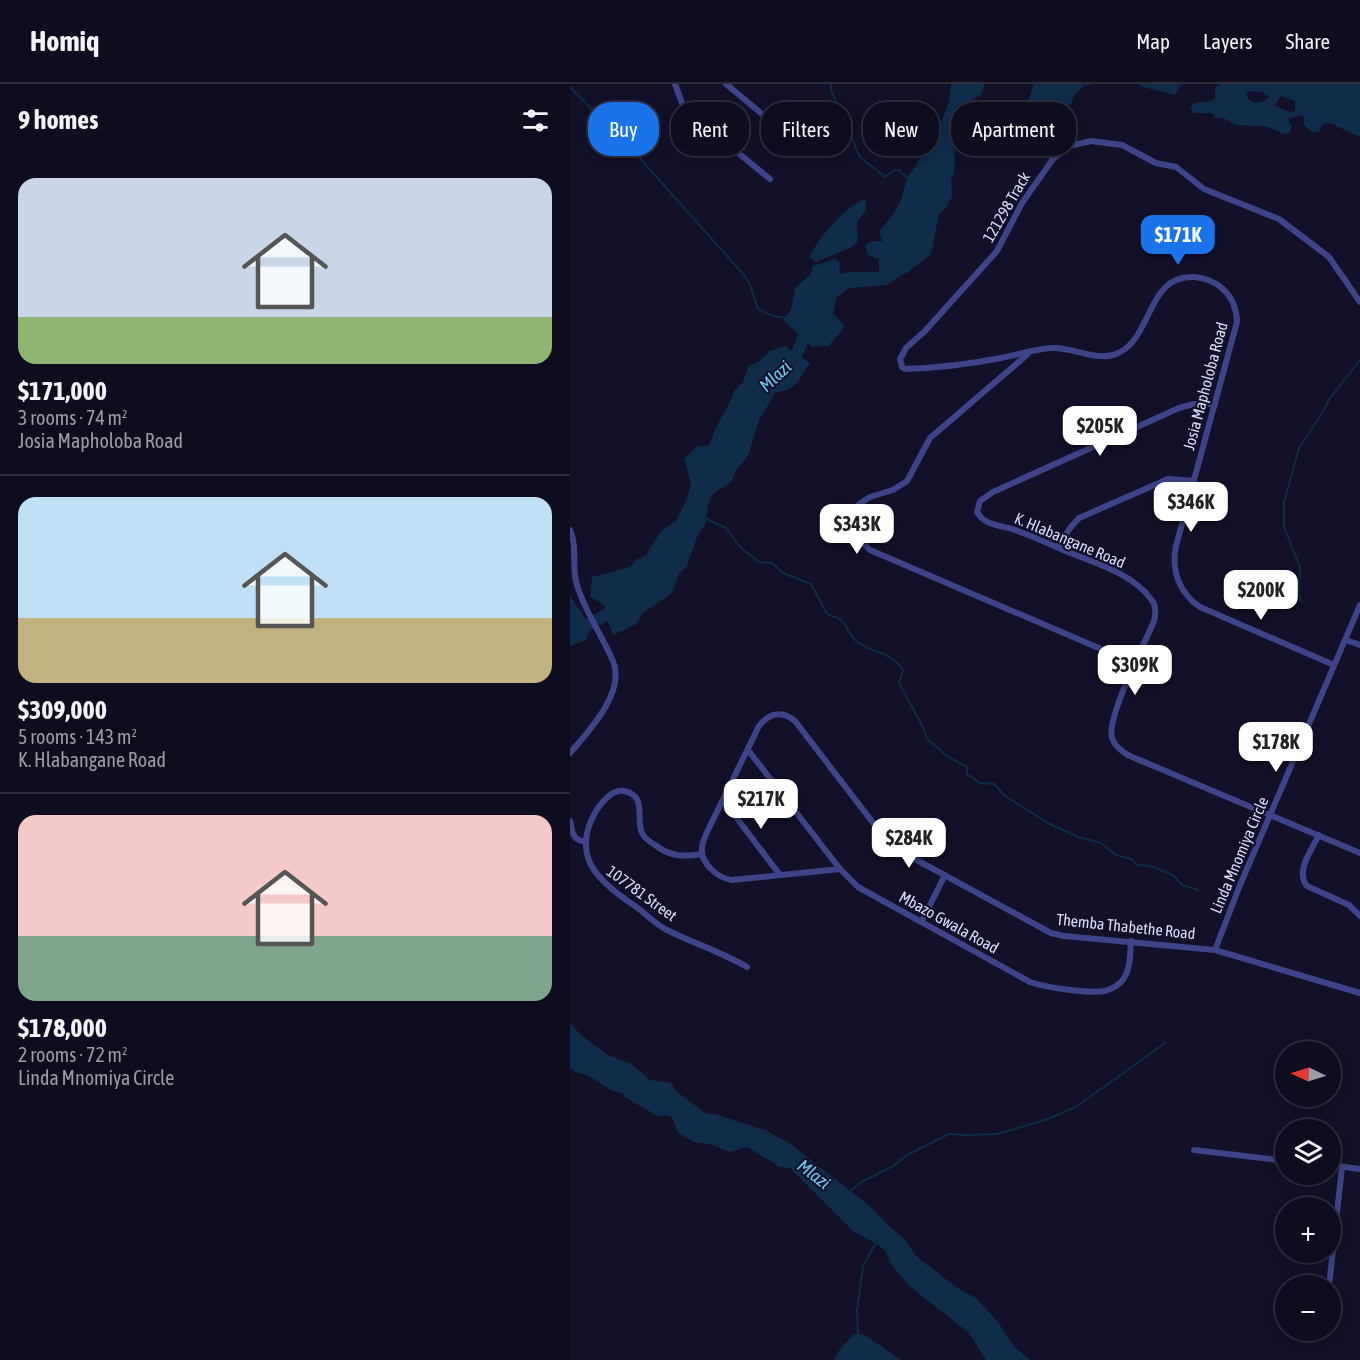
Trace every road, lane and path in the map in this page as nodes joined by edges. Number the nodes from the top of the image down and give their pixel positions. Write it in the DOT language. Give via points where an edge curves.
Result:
graph roads {
  1 [pos="675,84"];
  2 [pos="726,84"];
  3 [pos="761,113"];
  4 [pos="770,179"];
  5 [pos="1360,302"];
  6 [pos="1028,353"];
  7 [pos="1215,404"];
  8 [pos="1194,481"];
  9 [pos="570,530"];
  10 [pos="1057,547"];
  11 [pos="1360,604"];
  12 [pos="1346,640"];
  13 [pos="1360,645"];
  14 [pos="1136,664"];
  15 [pos="1334,665"];
  16 [pos="748,750"];
  17 [pos="570,753"];
  18 [pos="723,800"];
  19 [pos="1271,815"];
  20 [pos="570,821"];
  21 [pos="1319,835"];
  22 [pos="583,841"];
  23 [pos="1360,853"];
  24 [pos="702,854"];
  25 [pos="840,869"];
  26 [pos="780,875"];
  27 [pos="945,875"];
  28 [pos="1360,916"];
  29 [pos="922,921"];
  30 [pos="1131,941"];
  31 [pos="1215,950"];
  32 [pos="747,967"];
  33 [pos="1360,993"];
  34 [pos="1194,1150"];
  35 [pos="1275,1160"];
  36 [pos="1342,1167"];
  37 [pos="1360,1168"];
  38 [pos="1330,1275"];
  1 -- 4 [label="street" via="682,103 693,116"];
  2 -- 3 [label="street"];
  5 -- 6 [label="street, 121298 Track" via="1329,257 1279,219 1204,189 1176,167 1156,163 1122,145 1091,141 1069,146 1053,159 1022,203 997,251 906,348 900,361 903,369 911,369"];
  6 -- 7 [label="street, Josia Mapholoba Road" via="1054,348 1097,356 1119,353 1136,337 1166,287 1180,278 1205,278 1227,293 1237,315"];
  6 -- 14 [label="street" via="930,438 907,481 859,504 854,516 858,535 870,550"];
  7 -- 8 [label="street, Josia Mapholoba Road"];
  7 -- 10 [label="street, K. Hlabangane Road" via="1179,408 993,492 978,504 980,517 990,523"];
  8 -- 10 [label="street" via="1168,479 1079,518"];
  8 -- 15 [label="street, Josia Mapholoba Road" via="1174,558 1176,575 1187,596 1220,617"];
  9 -- 17 [label="street" via="573,573 615,669 613,694"];
  10 -- 14 [label="street, K. Hlabangane Road" via="1115,572 1152,601 1154,621"];
  11 -- 12 [label="street, Linda Mnomiya Circle"];
  12 -- 13 [label="street"];
  12 -- 15 [label="street, Linda Mnomiya Circle"];
  14 -- 19 [label="street, K. Hlabangane Road" via="1112,720 1112,738 1119,749"];
  15 -- 19 [label="street, Linda Mnomiya Circle"];
  16 -- 18 [label="street, Themba Thabethe Road"];
  16 -- 25 [label="street, Mbazo Gwala Road"];
  16 -- 27 [label="street, Themba Thabethe Road" via="759,726 768,717 779,713 789,716 886,841"];
  18 -- 24 [label="street, Themba Thabethe Road" via="705,837"];
  18 -- 26 [label="street"];
  19 -- 21 [label="street, K. Hlabangane Road"];
  19 -- 31 [label="street, Linda Mnomiya Circle"];
  20 -- 22 [label="street, 107781 Street" via="574,837"];
  21 -- 23 [label="street, K. Hlabangane Road"];
  21 -- 28 [label="street" via="1302,871 1304,882 1349,905"];
  22 -- 24 [label="street" via="596,810 610,795 622,791 639,803 641,830 647,839 677,856"];
  22 -- 32 [label="street, 107781 Street" via="587,865 600,882 664,928"];
  24 -- 26 [label="street" via="713,871 727,879"];
  25 -- 26 [label="street"];
  25 -- 29 [label="street, Mbazo Gwala Road" via="858,887"];
  27 -- 29 [label="street"];
  27 -- 30 [label="street, Themba Thabethe Road" via="1051,933"];
  29 -- 30 [label="street, Mbazo Gwala Road" via="1030,982 1049,987 1099,991 1117,986 1129,965"];
  30 -- 31 [label="street, Themba Thabethe Road"];
  31 -- 33 [label="street, Themba Thabethe Road"];
  34 -- 35 [label="street"];
  36 -- 37 [label="street"];
  36 -- 38 [label="street"];
}
